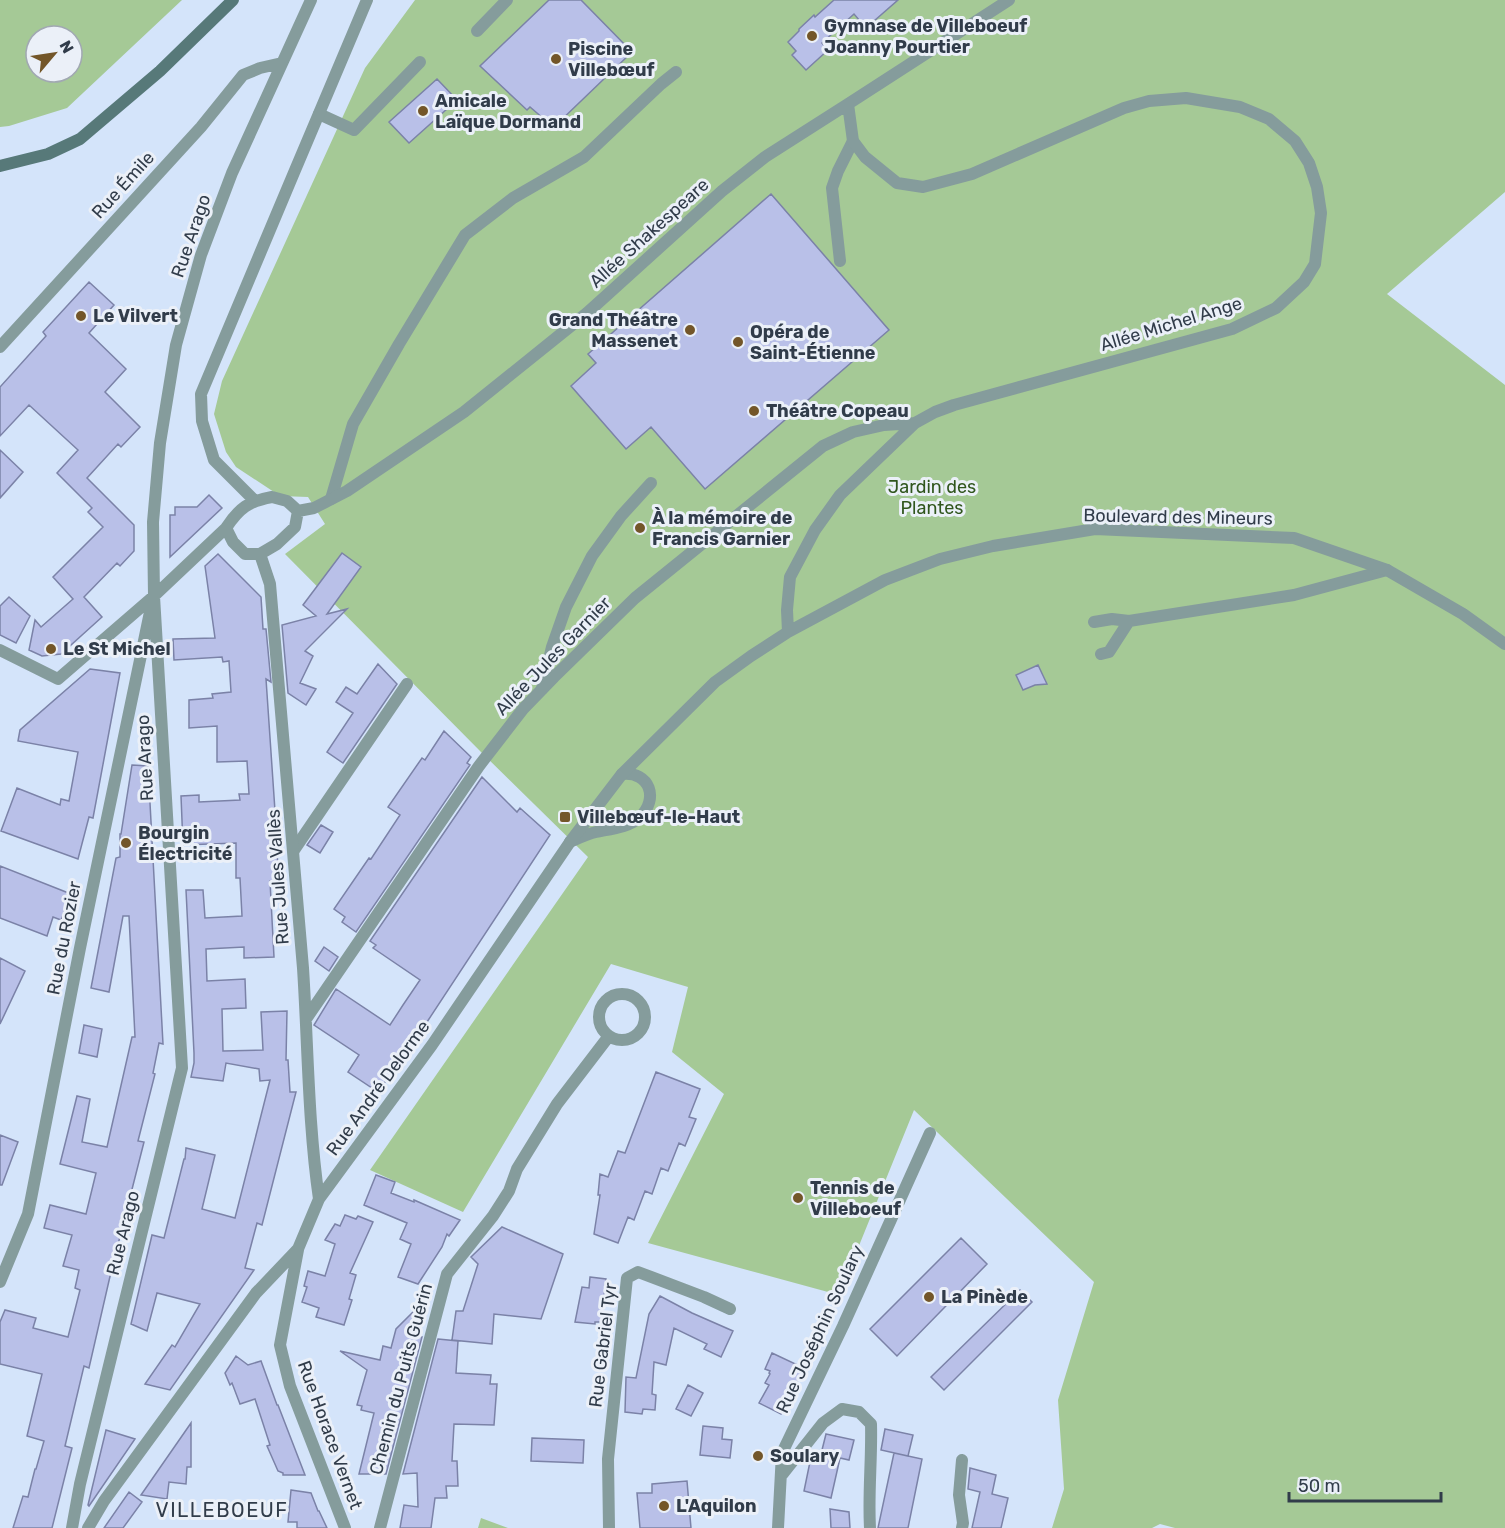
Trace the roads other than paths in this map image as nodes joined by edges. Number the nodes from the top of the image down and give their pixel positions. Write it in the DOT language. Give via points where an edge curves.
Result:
graph roads {
  1 [pos="233,0"];
  2 [pos="311,0"];
  3 [pos="368,0"];
  4 [pos="507,0"];
  5 [pos="1009,0"];
  6 [pos="477,31"];
  7 [pos="420,62"];
  8 [pos="282,63"];
  9 [pos="676,72"];
  10 [pos="848,104"];
  11 [pos="318,114"];
  12 [pos="853,141"];
  13 [pos="0,166"];
  14 [pos="840,261"];
  15 [pos="0,347"];
  16 [pos="915,423"];
  17 [pos="651,483"];
  18 [pos="331,499"];
  19 [pos="254,500"];
  20 [pos="298,511"];
  21 [pos="226,528"];
  22 [pos="260,554"];
  23 [pos="1387,570"];
  24 [pos="153,596"];
  25 [pos="1129,621"];
  26 [pos="1094,622"];
  27 [pos="788,632"];
  28 [pos="1505,644"];
  29 [pos="0,650"];
  30 [pos="1101,654"];
  31 [pos="715,682"];
  32 [pos="406,684"];
  33 [pos="542,689"];
  34 [pos="622,774"];
  35 [pos="570,842"];
  36 [pos="294,850"];
  37 [pos="306,1019"];
  38 [pos="609,1036"];
  39 [pos="930,1133"];
  40 [pos="319,1199"];
  41 [pos="298,1249"];
  42 [pos="0,1282"];
  43 [pos="730,1309"];
  44 [pos="962,1460"];
  45 [pos="781,1476"];
  46 [pos="72,1528"];
  47 [pos="88,1528"];
  48 [pos="345,1528"];
  49 [pos="381,1528"];
  50 [pos="609,1528"];
  51 [pos="778,1528"];
  52 [pos="870,1528"];
  53 [pos="962,1528"];
  1 -- 13 [label="main road" via="160,71 80,139 48,154"];
  2 -- 8 [label="street, Rue Arago"];
  3 -- 11 [label="street"];
  4 -- 6 [label="street"];
  5 -- 10 [label="street, Allée Shakespeare"];
  7 -- 11 [label="street" via="354,130"];
  8 -- 15 [label="street, Rue Émile" via="243,75 201,127"];
  8 -- 24 [label="street, Rue Arago" via="232,173 201,255 176,345 160,442 153,522"];
  9 -- 18 [label="street" via="584,157 513,198 465,235 353,424"];
  10 -- 12 [label="street"];
  10 -- 18 [label="street, Allée Shakespeare" via="765,157 722,191 587,313 464,412"];
  11 -- 19 [label="street" via="201,394 202,421 214,460"];
  12 -- 14 [label="street" via="832,188"];
  12 -- 16 [label="street, Allée Michel Ange" via="897,183 923,187 972,174 1124,108 1186,98 1240,107 1269,119 1295,141 1309,163 1317,187 1320,213 1315,264 1304,282 1276,308 1232,329 954,405"];
  16 -- 27 [label="street, Allée Michel Ange" via="840,495 815,530 790,577"];
  16 -- 33 [label="street, Allée Jules Garnier" via="854,432 824,446 635,598"];
  17 -- 33 [label="street" via="592,556 566,607"];
  18 -- 20 [label="street, Allée Shakespeare"];
  19 -- 20 [label="street" via="272,497 287,501"];
  19 -- 21 [label="street" via="233,516"];
  20 -- 22 [label="street" via="295,527"];
  21 -- 22 [label="street" via="245,554"];
  21 -- 24 [label="street"];
  22 -- 36 [label="street, Rue Jules Vallès" via="270,584"];
  23 -- 25 [label="street" via="1294,595"];
  23 -- 27 [label="street, Boulevard des Mineurs" via="1294,538 1095,529 940,559 885,580"];
  23 -- 28 [label="street, Boulevard des Mineurs" via="1463,614"];
  24 -- 29 [label="street" via="58,680"];
  24 -- 42 [label="street, Rue du Rozier" via="28,1214"];
  24 -- 46 [label="street, Rue Arago" via="182,1068"];
  25 -- 26 [label="street"];
  25 -- 30 [label="street" via="1109,652"];
  27 -- 31 [label="street, Boulevard des Mineurs"];
  31 -- 34 [label="street, Rue André Delorme"];
  32 -- 36 [label="street"];
  33 -- 37 [label="street, Allée Jules Garnier" via="479,766"];
  34 -- 35 [label="street, Rue André Delorme"];
  34 -- 35 [label="street" via="640,776 646,782 651,798 648,808 639,819"];
  35 -- 40 [label="street, Rue André Delorme" via="432,1045"];
  36 -- 37 [label="street, Rue Jules Vallès"];
  37 -- 40 [label="street, Rue Jules Vallès"];
  38 -- 49 [label="street, Chemin du Puits Guérin" via="557,1104 493,1216 447,1274"];
  39 -- 45 [label="street, Rue Joséphin Soulary" via="782,1453"];
  40 -- 41 [label="street, Rue André Delorme"];
  41 -- 47 [label="street, Rue André Delorme" via="256,1293"];
  41 -- 48 [label="street, Rue Horace Vernet" via="280,1345 290,1386"];
  43 -- 50 [label="street, Rue Gabriel Tyr" via="638,1272 627,1278 608,1460"];
  44 -- 53 [label="street"];
  45 -- 51 [label="street, Rue Joséphin Soulary"];
  45 -- 52 [label="street" via="824,1423 842,1408 859,1412 871,1424"];
}
